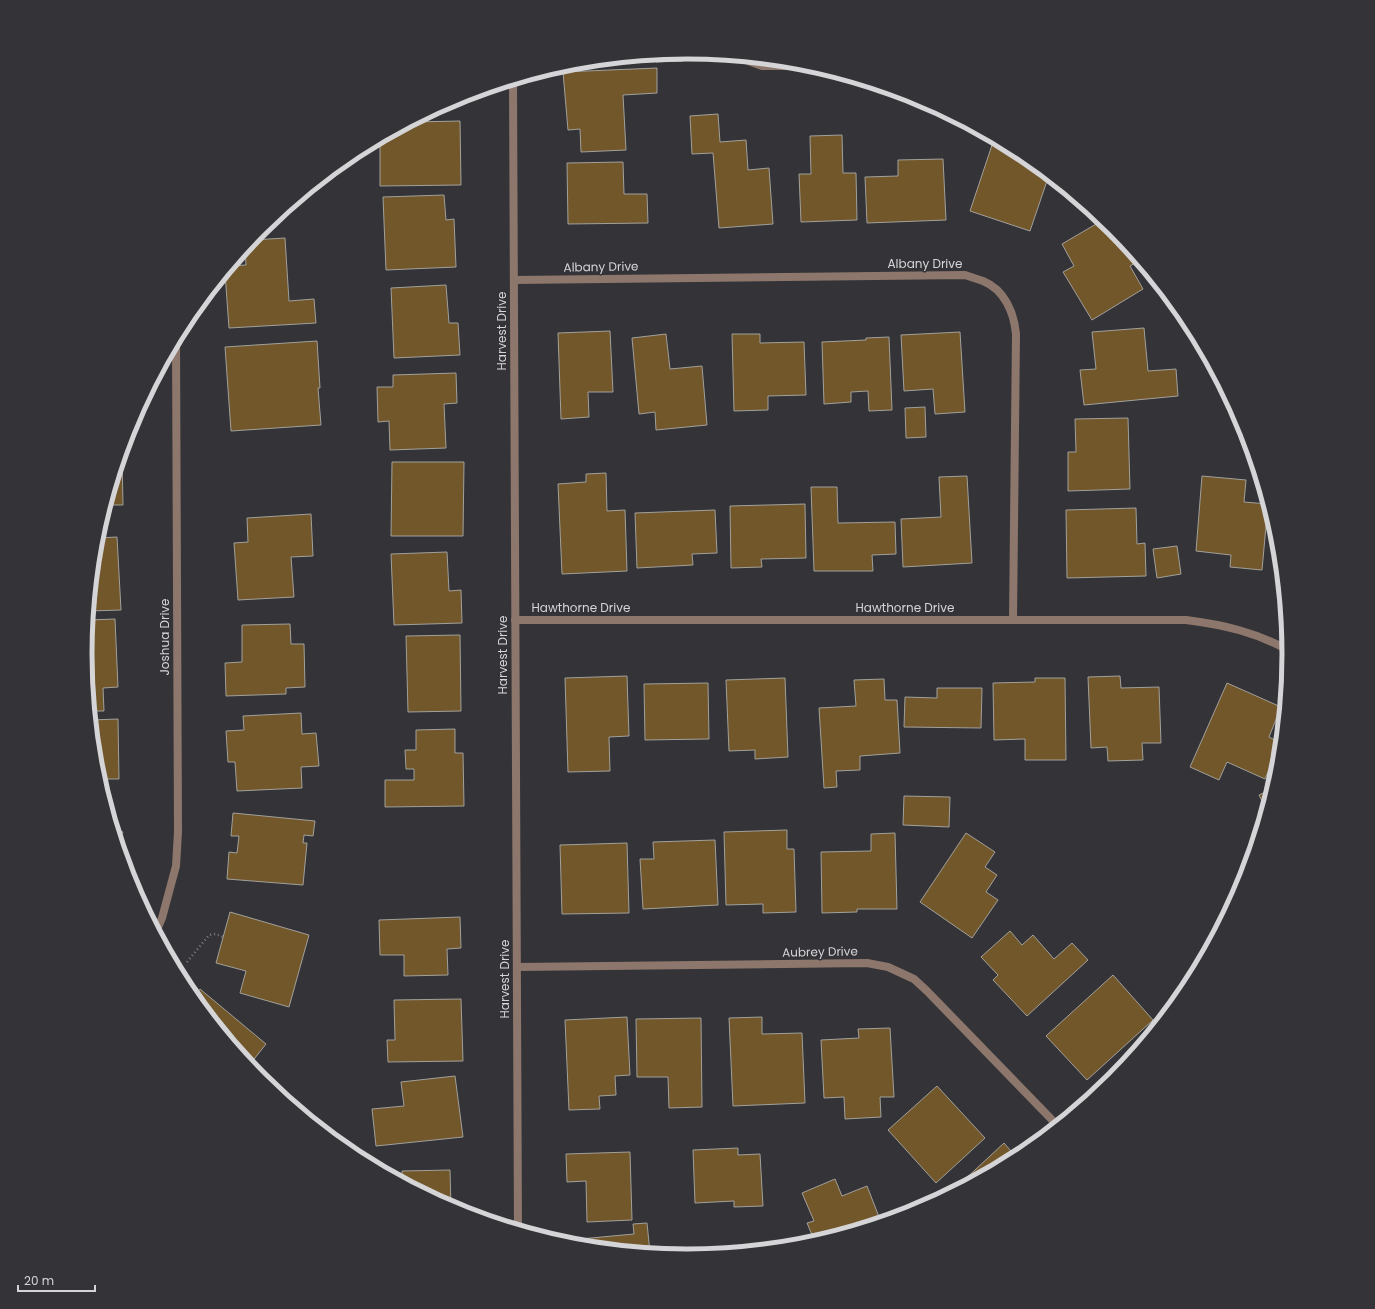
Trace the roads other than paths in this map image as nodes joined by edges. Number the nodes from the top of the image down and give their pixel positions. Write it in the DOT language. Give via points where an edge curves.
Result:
graph roads {
  1 [pos="753,63"];
  2 [pos="778,66"];
  3 [pos="513,85"];
  4 [pos="514,280"];
  5 [pos="176,350"];
  6 [pos="515,620"];
  7 [pos="1013,620"];
  8 [pos="1283,646"];
  9 [pos="158,927"];
  10 [pos="517,967"];
  11 [pos="1055,1123"];
  12 [pos="518,1225"];
  1 -- 2 [label="street" via="762,66"];
  3 -- 4 [label="street, Harvest Drive"];
  4 -- 6 [label="street, Harvest Drive"];
  4 -- 7 [label="street, Albany Drive" via="965,275 985,282 999,292 1010,306 1016,328"];
  5 -- 9 [label="street, Joshua Drive" via="178,832 176,866"];
  6 -- 7 [label="street, Hawthorne Drive"];
  6 -- 10 [label="street, Harvest Drive"];
  7 -- 8 [label="street, Hawthorne Drive" via="1186,620 1245,631"];
  10 -- 11 [label="street, Aubrey Drive" via="867,963 888,967 914,979 927,991"];
  10 -- 12 [label="street, Harvest Drive"];
}
